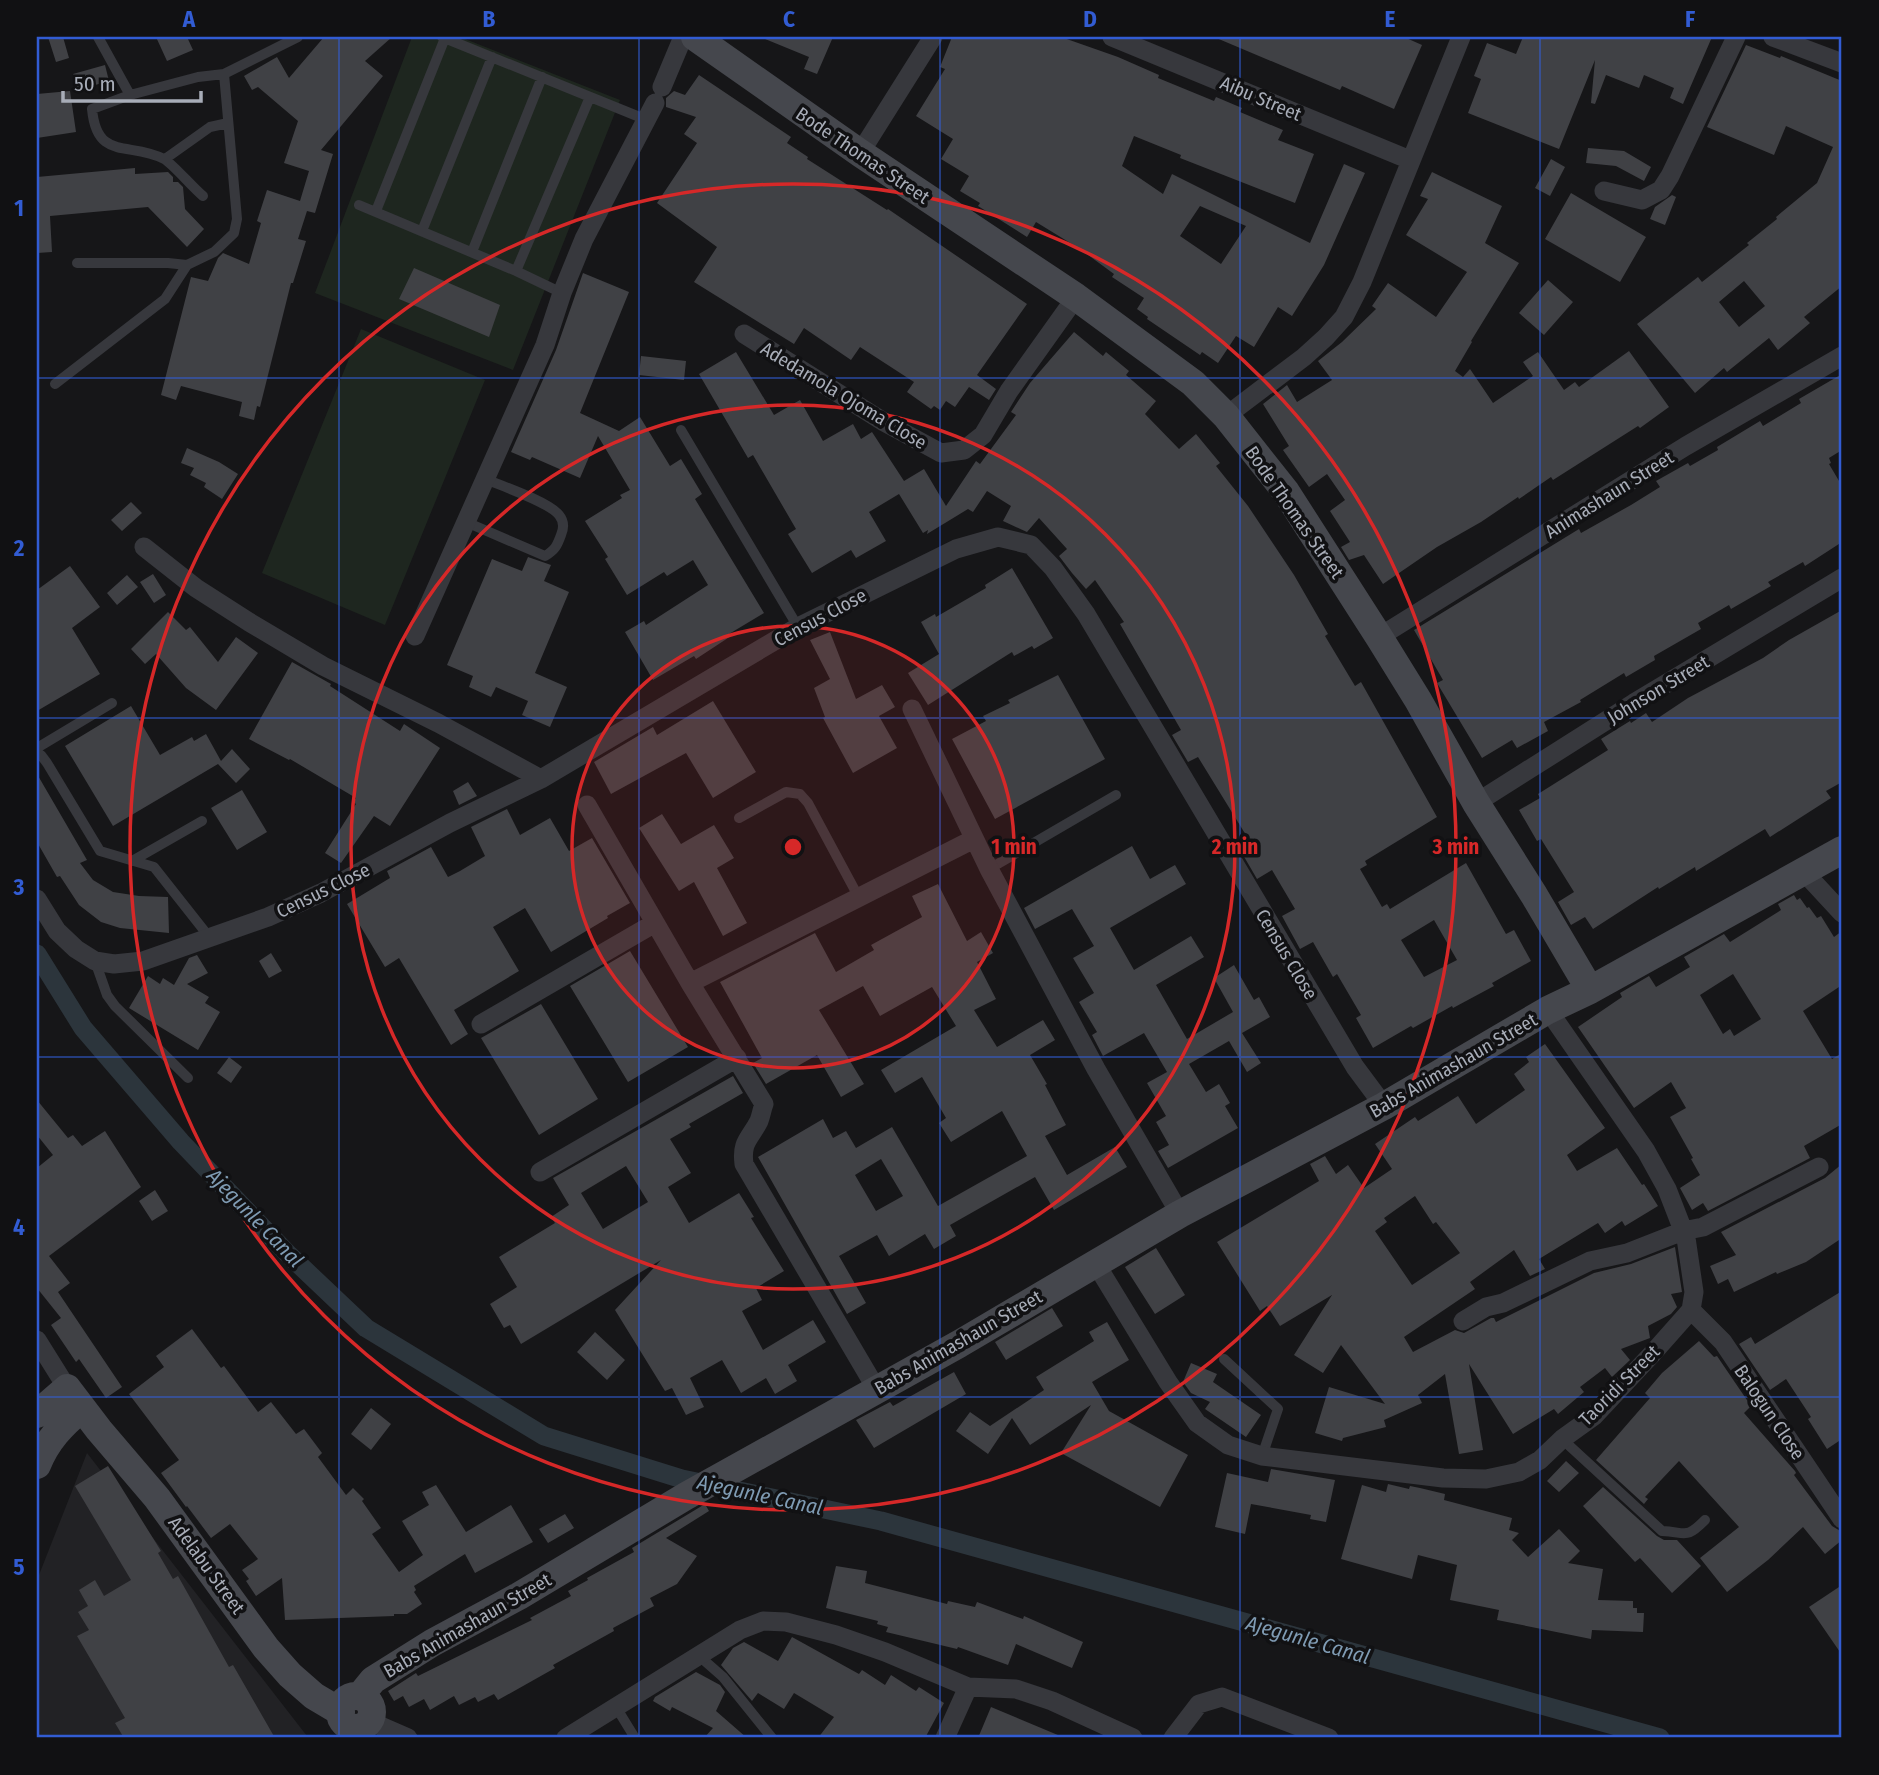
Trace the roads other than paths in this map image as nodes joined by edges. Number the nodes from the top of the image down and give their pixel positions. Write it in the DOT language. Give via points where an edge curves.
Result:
graph roads {
  1 [pos="98,37"];
  2 [pos="298,37"];
  3 [pos="443,37"];
  4 [pos="683,37"];
  5 [pos="695,37"];
  6 [pos="933,37"];
  7 [pos="1112,37"];
  8 [pos="1461,37"];
  9 [pos="1736,37"];
  10 [pos="1773,37"];
  11 [pos="492,57"];
  12 [pos="1842,63"];
  13 [pos="224,74"];
  14 [pos="542,77"];
  15 [pos="130,95"];
  16 [pos="590,97"];
  17 [pos="655,103"];
  18 [pos="228,123"];
  19 [pos="860,153"];
  20 [pos="164,159"];
  21 [pos="1410,160"];
  22 [pos="1604,191"];
  23 [pos="203,196"];
  24 [pos="359,205"];
  25 [pos="376,211"];
  26 [pos="422,231"];
  27 [pos="472,252"];
  28 [pos="76,263"];
  29 [pos="187,265"];
  30 [pos="516,271"];
  31 [pos="562,293"];
  32 [pos="1076,297"];
  33 [pos="744,334"];
  34 [pos="1842,356"];
  35 [pos="55,384"];
  36 [pos="1226,416"];
  37 [pos="681,430"];
  38 [pos="485,479"];
  39 [pos="466,522"];
  40 [pos="144,547"];
  41 [pos="1842,578"];
  42 [pos="798,627"];
  43 [pos="415,636"];
  44 [pos="1379,637"];
  45 [pos="112,703"];
  46 [pos="912,709"];
  47 [pos="37,748"];
  48 [pos="37,754"];
  49 [pos="541,779"];
  50 [pos="1116,795"];
  51 [pos="1475,803"];
  52 [pos="587,805"];
  53 [pos="739,818"];
  54 [pos="202,821"];
  55 [pos="1842,831"];
  56 [pos="974,839"];
  57 [pos="1842,850"];
  58 [pos="132,861"];
  59 [pos="989,869"];
  60 [pos="1804,872"];
  61 [pos="858,896"];
  62 [pos="37,900"];
  63 [pos="1842,913"];
  64 [pos="655,923"];
  65 [pos="210,938"];
  66 [pos="95,961"];
  67 [pos="690,983"];
  68 [pos="1572,996"];
  69 [pos="481,1024"];
  70 [pos="737,1058"];
  71 [pos="188,1077"];
  72 [pos="1384,1106"];
  73 [pos="1819,1167"];
  74 [pos="540,1172"];
  75 [pos="1180,1214"];
  76 [pos="1683,1231"];
  77 [pos="1096,1264"];
  78 [pos="1691,1310"];
  79 [pos="1463,1321"];
  80 [pos="37,1339"];
  81 [pos="1224,1359"];
  82 [pos="67,1387"];
  83 [pos="877,1390"];
  84 [pos="37,1413"];
  85 [pos="1562,1439"];
  86 [pos="1262,1456"];
  87 [pos="37,1465"];
  88 [pos="1842,1519"];
  89 [pos="1705,1520"];
  90 [pos="698,1655"];
  91 [pos="968,1687"];
  92 [pos="616,1707"];
  93 [pos="357,1710"];
  94 [pos="408,1738"];
  95 [pos="566,1738"];
  96 [pos="635,1738"];
  97 [pos="772,1738"];
  98 [pos="944,1738"];
  99 [pos="1133,1738"];
  100 [pos="1173,1738"];
  101 [pos="1328,1738"];
  1 -- 15 [label="lane"];
  2 -- 13 [label="lane"];
  3 -- 11 [label="lane"];
  3 -- 25 [label="lane"];
  4 -- 17 [label="street"];
  5 -- 19 [label="main road, Bode Thomas Street"];
  6 -- 19 [label="street"];
  7 -- 21 [label="street, Aibu Street"];
  8 -- 21 [label="street"];
  9 -- 22 [label="street" via="1661,190 1642,200"];
  10 -- 12 [label="street"];
  11 -- 14 [label="lane"];
  11 -- 26 [label="lane"];
  13 -- 15 [label="lane"];
  13 -- 18 [label="lane"];
  14 -- 16 [label="lane"];
  14 -- 27 [label="lane"];
  15 -- 20 [label="lane" via="92,109 94,127 107,144"];
  16 -- 17 [label="lane"];
  16 -- 30 [label="lane"];
  17 -- 31 [label="street" via="584,239"];
  18 -- 20 [label="lane" via="210,127"];
  18 -- 29 [label="lane" via="237,219 234,233 214,252"];
  19 -- 32 [label="main road, Bode Thomas Street"];
  20 -- 23 [label="lane"];
  21 -- 36 [label="street" via="1344,317 1304,357"];
  24 -- 25 [label="lane"];
  25 -- 26 [label="lane"];
  26 -- 27 [label="lane"];
  27 -- 30 [label="lane"];
  28 -- 29 [label="lane"];
  29 -- 35 [label="lane" via="165,299"];
  30 -- 31 [label="lane"];
  31 -- 38 [label="street" via="545,345"];
  32 -- 33 [label="street, Adedamola Ojoma Close" via="983,435 964,450 941,453"];
  32 -- 36 [label="main road, Bode Thomas Street" via="1194,383"];
  34 -- 44 [label="street, Animashaun Street" via="1674,453"];
  36 -- 44 [label="main road, Bode Thomas Street" via="1286,492"];
  37 -- 42 [label="lane"];
  38 -- 39 [label="street"];
  38 -- 39 [label="lane" via="559,514 563,531 556,550 545,556"];
  39 -- 43 [label="street"];
  40 -- 49 [label="street" via="196,588 323,666"];
  41 -- 51 [label="street, Johnson Street"];
  42 -- 49 [label="street, Census Close"];
  42 -- 72 [label="street, Census Close" via="956,549 998,537 1031,544 1086,614 1354,1067"];
  44 -- 51 [label="main road, Bode Thomas Street"];
  45 -- 47 [label="lane"];
  46 -- 56 [label="street"];
  48 -- 58 [label="lane" via="100,851"];
  49 -- 65 [label="street, Census Close" via="297,905"];
  50 -- 59 [label="lane"];
  51 -- 68 [label="main road, Bode Thomas Street" via="1534,895"];
  52 -- 64 [label="street"];
  53 -- 61 [label="lane" via="786,792 800,794"];
  54 -- 58 [label="lane"];
  55 -- 68 [label="main road, Babs Animashaun Street"];
  56 -- 59 [label="street"];
  56 -- 61 [label="street"];
  57 -- 60 [label="main road, Babs Animashaun Street"];
  58 -- 65 [label="lane" via="154,867"];
  59 -- 75 [label="street"];
  60 -- 63 [label="street"];
  60 -- 68 [label="main road, Babs Animashaun Street"];
  61 -- 67 [label="street"];
  62 -- 66 [label="street" via="75,950"];
  64 -- 67 [label="street"];
  64 -- 69 [label="street"];
  65 -- 66 [label="street, Census Close" via="143,961"];
  66 -- 71 [label="lane" via="115,1006"];
  67 -- 70 [label="street"];
  68 -- 72 [label="main road, Babs Animashaun Street"];
  68 -- 76 [label="street"];
  70 -- 74 [label="street"];
  70 -- 83 [label="street" via="764,1104 742,1150 744,1164"];
  72 -- 75 [label="main road, Babs Animashaun Street"];
  73 -- 76 [label="street" via="1703,1227"];
  75 -- 77 [label="main road, Babs Animashaun Street"];
  76 -- 78 [label="street" via="1692,1265"];
  76 -- 79 [label="street" via="1627,1253 1590,1261"];
  77 -- 83 [label="main road, Babs Animashaun Street"];
  77 -- 86 [label="street, Taoridi Street" via="1197,1423 1228,1445"];
  78 -- 85 [label="street, Taoridi Street" via="1594,1416"];
  78 -- 88 [label="street, Balogun Close" via="1723,1342"];
  80 -- 82 [label="street"];
  81 -- 86 [label="lane" via="1278,1409"];
  82 -- 84 [label="main road"];
  82 -- 87 [label="main road" via="55,1431"];
  82 -- 93 [label="main road, Adelabu Street" via="290,1675 314,1696"];
  83 -- 93 [label="main road, Babs Animashaun Street" via="432,1643 373,1681"];
  85 -- 86 [label="street, Taoridi Street" via="1519,1472 1486,1479"];
  85 -- 89 [label="lane" via="1662,1531 1682,1535"];
  90 -- 91 [label="street" via="763,1621 786,1622 885,1652"];
  90 -- 92 [label="street"];
  90 -- 97 [label="lane" via="723,1677"];
  91 -- 98 [label="street"];
  91 -- 99 [label="street" via="1016,1689"];
  92 -- 95 [label="street"];
  92 -- 96 [label="lane"];
  93 -- 94 [label="street"];
  100 -- 101 [label="street" via="1199,1704 1222,1697"];
}
